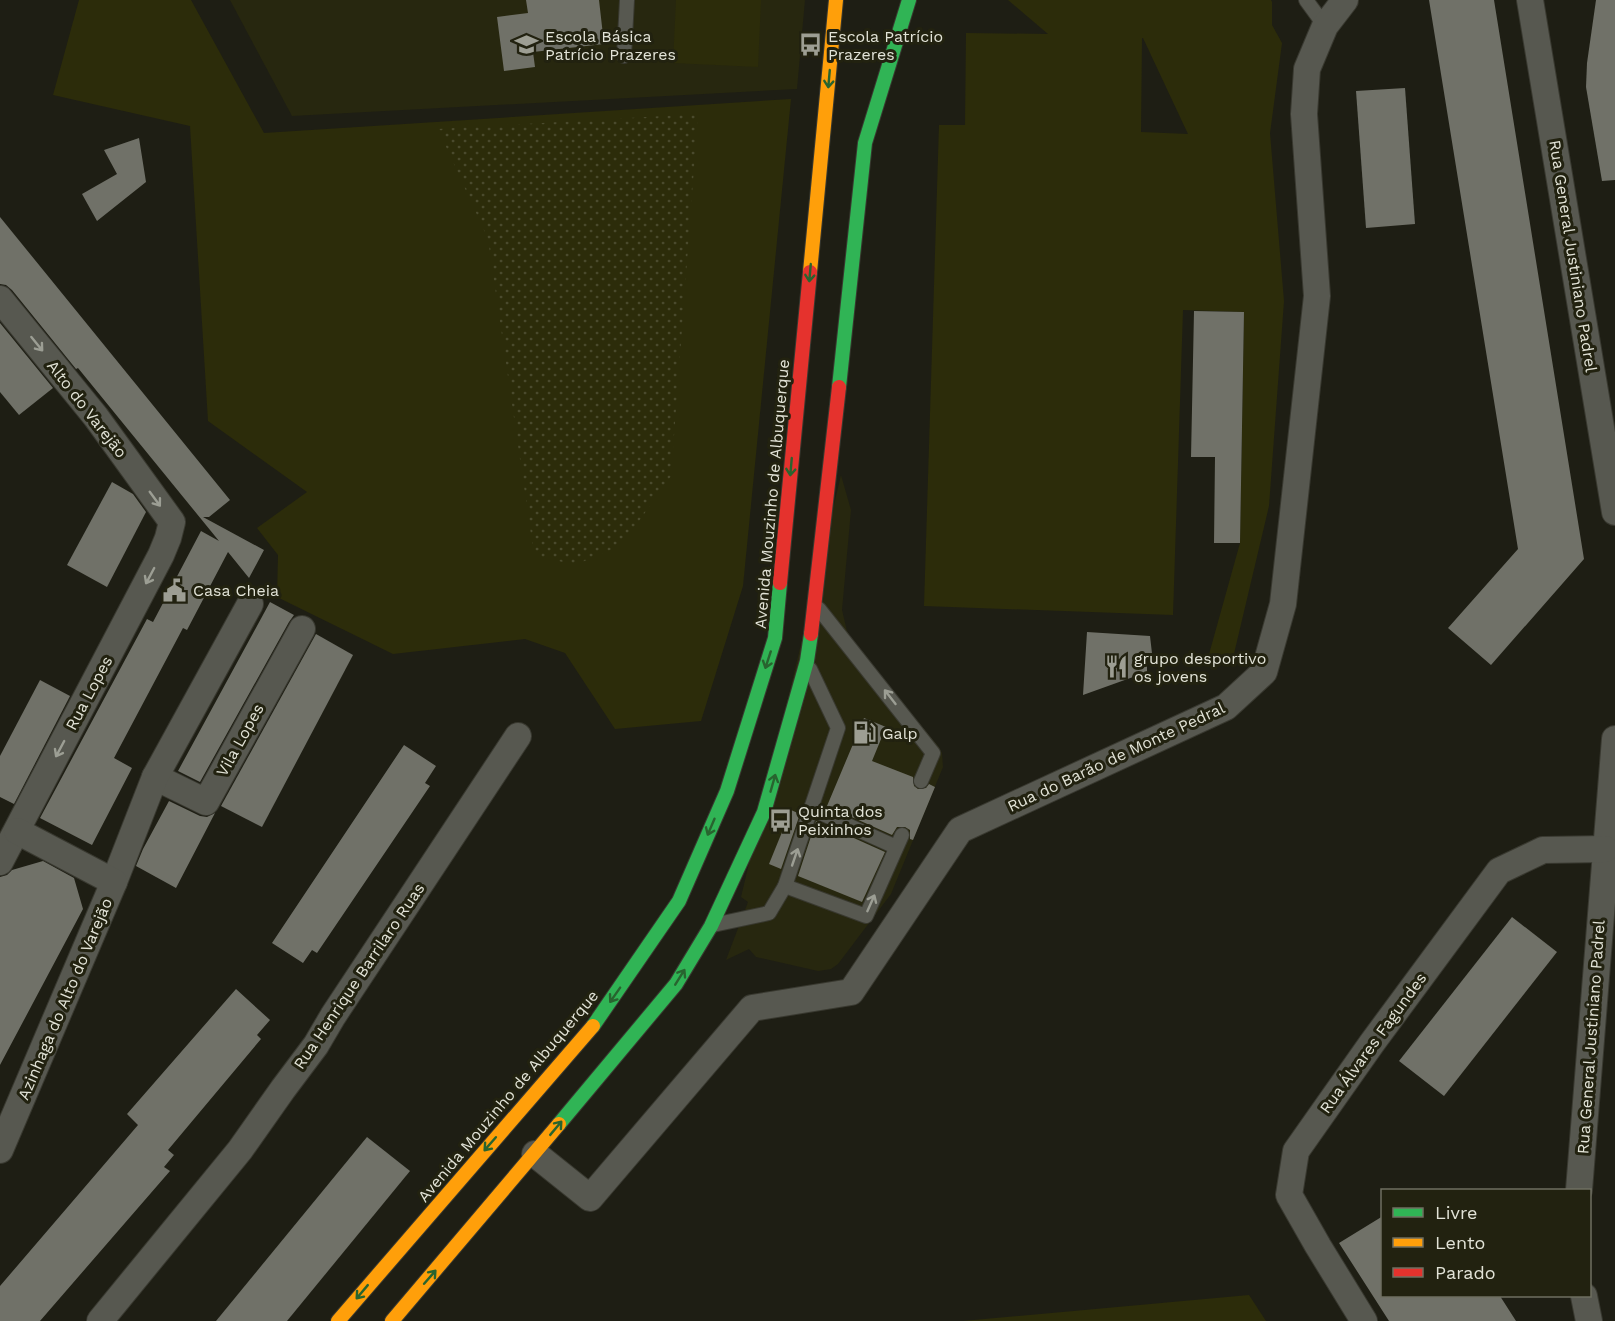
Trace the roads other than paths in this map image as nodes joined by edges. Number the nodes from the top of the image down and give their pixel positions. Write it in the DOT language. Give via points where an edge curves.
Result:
graph roads {
  1 [pos="627,0"];
  2 [pos="836,0"];
  3 [pos="909,0"];
  4 [pos="1306,0"];
  5 [pos="1345,0"];
  6 [pos="1530,0"];
  7 [pos="1325,26"];
  8 [pos="624,56"];
  9 [pos="0,299"];
  10 [pos="1615,512"];
  11 [pos="172,522"];
  12 [pos="250,604"];
  13 [pos="816,605"];
  14 [pos="302,629"];
  15 [pos="807,661"];
  16 [pos="518,736"];
  17 [pos="1615,739"];
  18 [pos="155,777"];
  19 [pos="921,781"];
  20 [pos="812,809"];
  21 [pos="17,831"];
  22 [pos="1605,849"];
  23 [pos="0,862"];
  24 [pos="114,882"];
  25 [pos="785,886"];
  26 [pos="711,926"];
  27 [pos="0,1150"];
  28 [pos="535,1154"];
  29 [pos="1579,1189"];
  30 [pos="1584,1297"];
  31 [pos="100,1321"];
  32 [pos="338,1321"];
  33 [pos="392,1321"];
  34 [pos="1364,1321"];
  35 [pos="1589,1321"];
  1 -- 8 [label="lane"];
  2 -- 32 [label="main road, Avenida Mouzinho de Albuquerque, one-way" via="775,638 727,791 679,901 598,1020"];
  3 -- 13 [label="main road" via="865,143"];
  4 -- 7 [label="lane"];
  5 -- 7 [label="street, Rua do Barão de Monte Pedral"];
  6 -- 10 [label="street, Rua General Justiniano Padrel"];
  7 -- 28 [label="street, Rua do Barão de Monte Pedral" via="1307,69 1304,114 1317,296 1283,604 1264,672 1226,707 960,830 851,992 752,1008 590,1198"];
  9 -- 11 [label="street, Alto do Varejão, one-way" via="96,417"];
  11 -- 21 [label="street, Rua Lopes, one-way" via="161,555"];
  12 -- 18 [label="street"];
  13 -- 15 [label="main road"];
  19 -- 13 [label="lane, one-way" via="933,753"];
  14 -- 18 [label="street, Vila Lopes" via="206,802"];
  15 -- 20 [label="lane" via="838,728"];
  26 -- 15 [label="main road, one-way" via="764,812"];
  16 -- 31 [label="street, Rua Henrique Barrilaro Ruas" via="316,1045 240,1150"];
  17 -- 22 [label="street, Rua General Justiniano Padrel"];
  18 -- 24 [label="street"];
  25 -- 20 [label="lane, one-way"];
  25 -- 20 [label="lane, one-way" via="866,916 899,841"];
  21 -- 23 [label="street, Rua Lopes"];
  21 -- 24 [label="street, Azinhaga do Alto do Varejão"];
  22 -- 29 [label="street, Rua General Justiniano Padrel"];
  22 -- 34 [label="street, Rua Álvares Fagundes" via="1543,850 1499,871 1296,1151 1289,1195"];
  24 -- 27 [label="street, Azinhaga do Alto do Varejão"];
  25 -- 26 [label="lane" via="769,913"];
  28 -- 26 [label="main road, one-way" via="676,984"];
  33 -- 28 [label="main road, one-way"];
  30 -- 35 [label="street"];
}
